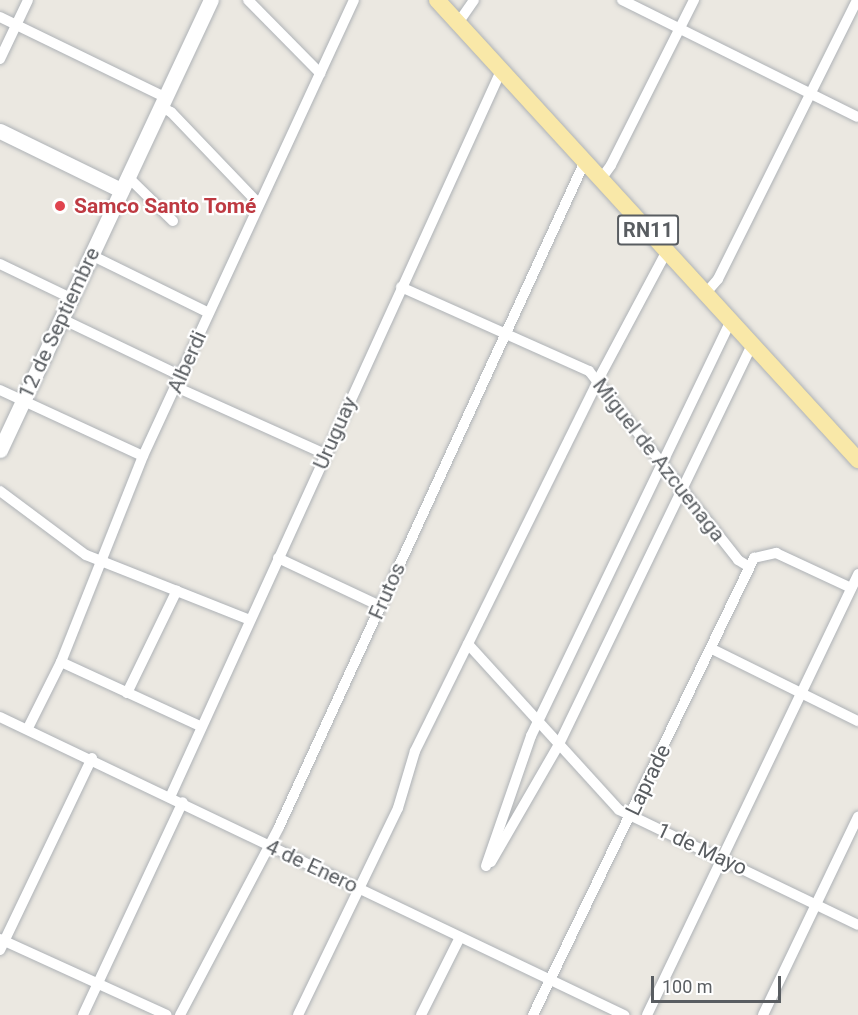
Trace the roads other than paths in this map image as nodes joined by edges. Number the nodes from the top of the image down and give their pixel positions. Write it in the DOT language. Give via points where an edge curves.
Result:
graph roads {
  1 [pos="28,0"];
  2 [pos="211,0"];
  3 [pos="248,0"];
  4 [pos="354,0"];
  5 [pos="436,0"];
  6 [pos="474,0"];
  7 [pos="622,0"];
  8 [pos="694,0"];
  9 [pos="857,0"];
  10 [pos="0,17"];
  11 [pos="458,22"];
  12 [pos="16,25"];
  13 [pos="681,28"];
  14 [pos="0,59"];
  15 [pos="501,71"];
  16 [pos="320,73"];
  17 [pos="810,92"];
  18 [pos="163,101"];
  19 [pos="858,117"];
  20 [pos="0,131"];
  21 [pos="585,161"];
  22 [pos="601,179"];
  23 [pos="124,183"];
  24 [pos="259,204"];
  25 [pos="174,221"];
  26 [pos="667,251"];
  27 [pos="91,255"];
  28 [pos="0,264"];
  29 [pos="401,286"];
  30 [pos="705,294"];
  31 [pos="71,298"];
  32 [pos="209,313"];
  33 [pos="62,319"];
  34 [pos="730,322"];
  35 [pos="504,332"];
  36 [pos="752,345"];
  37 [pos="181,376"];
  38 [pos="598,380"];
  39 [pos="176,387"];
  40 [pos="0,390"];
  41 [pos="23,400"];
  42 [pos="0,450"];
  43 [pos="325,454"];
  44 [pos="143,456"];
  45 [pos="858,460"];
  46 [pos="662,461"];
  47 [pos="683,488"];
  48 [pos="0,490"];
  49 [pos="278,558"];
  50 [pos="101,561"];
  51 [pos="748,566"];
  52 [pos="858,574"];
  53 [pos="851,588"];
  54 [pos="177,590"];
  55 [pos="380,606"];
  56 [pos="250,620"];
  57 [pos="468,644"];
  58 [pos="712,649"];
  59 [pos="61,662"];
  60 [pos="127,693"];
  61 [pos="802,693"];
  62 [pos="0,717"];
  63 [pos="539,718"];
  64 [pos="858,721"];
  65 [pos="200,726"];
  66 [pos="28,728"];
  67 [pos="559,744"];
  68 [pos="92,758"];
  69 [pos="171,795"];
  70 [pos="183,802"];
  71 [pos="630,815"];
  72 [pos="858,817"];
  73 [pos="269,846"];
  74 [pos="723,859"];
  75 [pos="359,888"];
  76 [pos="817,905"];
  77 [pos="858,925"];
  78 [pos="460,937"];
  79 [pos="1,943"];
  80 [pos="550,980"];
  81 [pos="97,984"];
  82 [pos="83,1015"];
  83 [pos="167,1015"];
  84 [pos="180,1015"];
  85 [pos="298,1015"];
  86 [pos="421,1015"];
  87 [pos="533,1015"];
  88 [pos="624,1015"];
  89 [pos="647,1015"];
  90 [pos="763,1015"];
  1 -- 12 [label="street"];
  2 -- 18 [label="street, 12 de Septiembre"];
  3 -- 16 [label="street"];
  4 -- 16 [label="street, Alberdi"];
  5 -- 11 [label="main road, RN11"];
  6 -- 11 [label="street"];
  7 -- 13 [label="street"];
  8 -- 13 [label="street"];
  9 -- 17 [label="street"];
  10 -- 12 [label="street"];
  11 -- 15 [label="main road, RN11"];
  12 -- 14 [label="street"];
  12 -- 18 [label="street"];
  13 -- 17 [label="street"];
  13 -- 22 [label="street" via="612,165"];
  15 -- 21 [label="main road, RN11"];
  15 -- 29 [label="street, Uruguay"];
  16 -- 24 [label="street, Alberdi"];
  17 -- 19 [label="street"];
  17 -- 30 [label="street" via="718,279"];
  18 -- 23 [label="street, 12 de Septiembre"];
  18 -- 24 [label="street"];
  20 -- 23 [label="street"];
  21 -- 22 [label="main road, RN11"];
  21 -- 35 [label="street, Frutos"];
  22 -- 26 [label="main road, RN11"];
  23 -- 25 [label="street"];
  23 -- 27 [label="street, 12 de Septiembre"];
  24 -- 32 [label="street, Alberdi"];
  26 -- 30 [label="main road, RN11"];
  26 -- 38 [label="street"];
  27 -- 31 [label="street, 12 de Septiembre"];
  27 -- 32 [label="street"];
  28 -- 31 [label="street"];
  29 -- 35 [label="street, Miguel de Azcuenaga"];
  29 -- 43 [label="street, Uruguay"];
  30 -- 34 [label="main road, RN11"];
  31 -- 33 [label="street, 12 de Septiembre"];
  32 -- 37 [label="street, Alberdi"];
  33 -- 37 [label="street"];
  33 -- 41 [label="street, 12 de Septiembre"];
  34 -- 36 [label="main road, RN11"];
  34 -- 46 [label="street"];
  35 -- 38 [label="street, Miguel de Azcuenaga" via="589,371"];
  35 -- 55 [label="street, Frutos"];
  36 -- 45 [label="main road, RN11"];
  36 -- 47 [label="street"];
  37 -- 39 [label="street, Alberdi"];
  38 -- 46 [label="street, Miguel de Azcuenaga"];
  38 -- 57 [label="street"];
  39 -- 43 [label="street"];
  39 -- 44 [label="street, Alberdi"];
  40 -- 41 [label="street"];
  41 -- 42 [label="street, 12 de Septiembre"];
  41 -- 44 [label="street"];
  43 -- 49 [label="street, Uruguay"];
  44 -- 50 [label="street, Alberdi"];
  46 -- 47 [label="street, Miguel de Azcuenaga"];
  46 -- 63 [label="street"];
  47 -- 51 [label="street, Miguel de Azcuenaga" via="738,560"];
  47 -- 67 [label="street"];
  48 -- 50 [label="street" via="80,551"];
  49 -- 55 [label="street"];
  49 -- 56 [label="street, Uruguay"];
  50 -- 54 [label="street"];
  50 -- 59 [label="street, Alberdi"];
  51 -- 53 [label="street" via="754,558 768,552"];
  51 -- 58 [label="street, Laprade"];
  52 -- 53 [label="street"];
  53 -- 61 [label="street"];
  54 -- 56 [label="street"];
  54 -- 60 [label="street"];
  55 -- 73 [label="street, Frutos"];
  56 -- 65 [label="street, Uruguay"];
  57 -- 63 [label="street, 1 de Mayo"];
  57 -- 75 [label="street" via="415,751 398,808"];
  58 -- 61 [label="street"];
  58 -- 71 [label="street, Laprade"];
  59 -- 60 [label="street"];
  59 -- 66 [label="street, Alberdi"];
  60 -- 65 [label="street"];
  61 -- 64 [label="street"];
  61 -- 74 [label="street"];
  62 -- 66 [label="street, 4 de Enero"];
  63 -- 67 [label="street, 1 de Mayo"];
  63 -- 67 [label="street" via="486,866"];
  65 -- 69 [label="street, Uruguay"];
  66 -- 68 [label="street, 4 de Enero"];
  67 -- 71 [label="street, 1 de Mayo" via="619,810"];
  68 -- 69 [label="street, 4 de Enero"];
  68 -- 79 [label="street"];
  69 -- 70 [label="street, 4 de Enero"];
  70 -- 73 [label="street, 4 de Enero"];
  70 -- 81 [label="street"];
  71 -- 74 [label="street, 1 de Mayo"];
  71 -- 80 [label="street, Laprade"];
  72 -- 76 [label="street"];
  73 -- 75 [label="street, 4 de Enero"];
  73 -- 84 [label="street, Frutos"];
  74 -- 76 [label="street, 1 de Mayo"];
  74 -- 89 [label="street"];
  75 -- 78 [label="street, 4 de Enero"];
  75 -- 85 [label="street"];
  76 -- 77 [label="street, 1 de Mayo"];
  76 -- 90 [label="street"];
  78 -- 80 [label="street, 4 de Enero"];
  78 -- 86 [label="street"];
  79 -- 81 [label="street"];
  80 -- 87 [label="street, Laprade"];
  80 -- 88 [label="street, 4 de Enero"];
  81 -- 82 [label="street"];
  81 -- 83 [label="street"];
}
